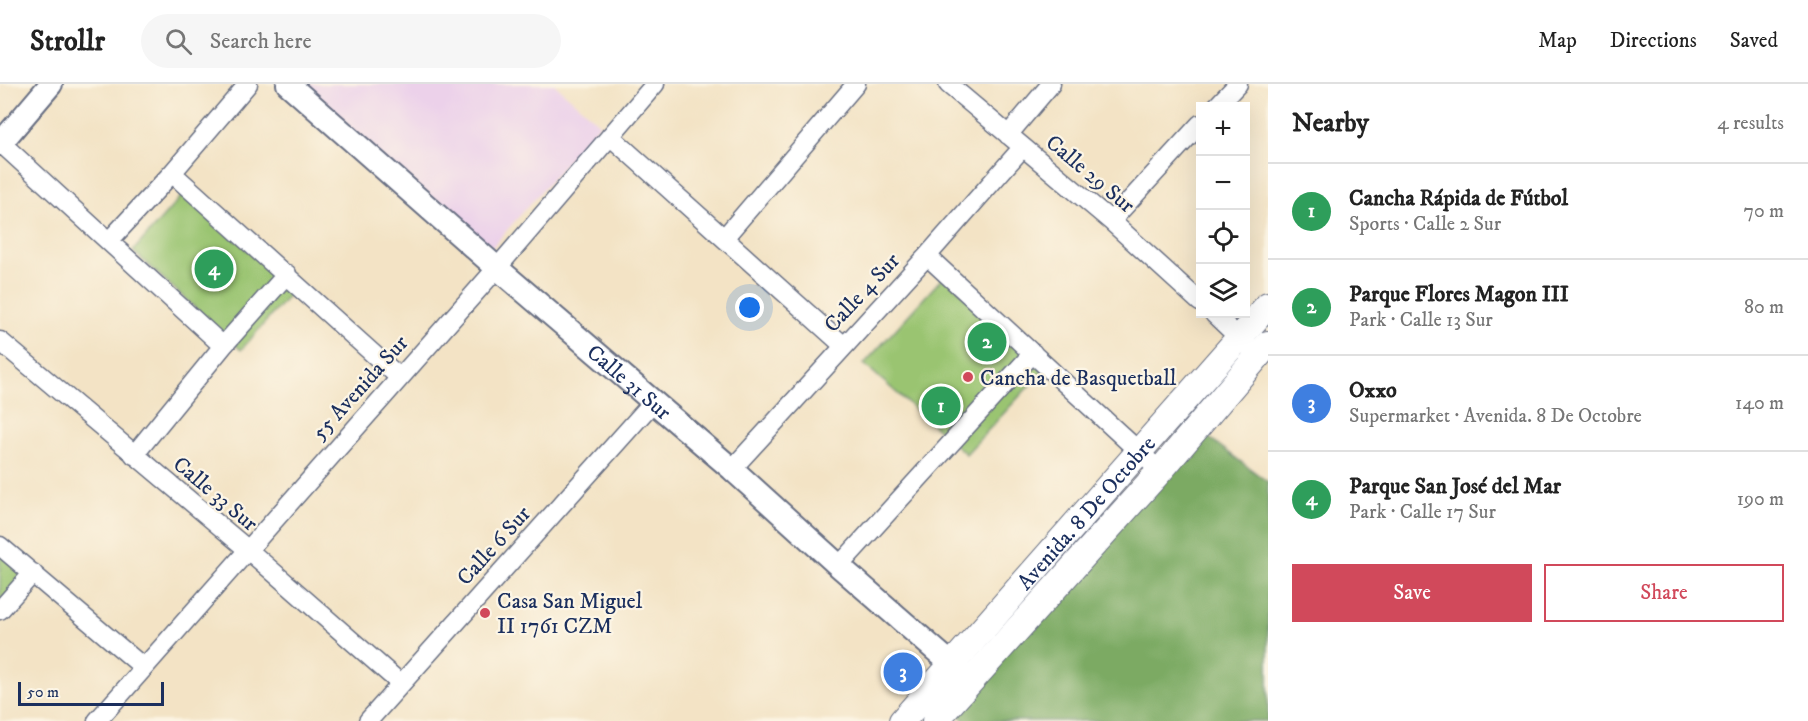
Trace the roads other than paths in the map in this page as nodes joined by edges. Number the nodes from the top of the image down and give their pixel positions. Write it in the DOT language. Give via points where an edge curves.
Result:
graph roads {
  1 [pos="51,84"];
  2 [pos="248,84"];
  3 [pos="288,84"];
  4 [pos="655,84"];
  5 [pos="856,84"];
  6 [pos="948,84"];
  7 [pos="1051,84"];
  8 [pos="1238,84"];
  9 [pos="1221,102"];
  10 [pos="1196,128"];
  11 [pos="1008,135"];
  12 [pos="610,136"];
  13 [pos="1,143"];
  14 [pos="1023,147"];
  15 [pos="172,173"];
  16 [pos="1111,221"];
  17 [pos="724,238"];
  18 [pos="109,241"];
  19 [pos="927,256"];
  20 [pos="496,268"];
  21 [pos="286,274"];
  22 [pos="1196,298"];
  23 [pos="1268,305"];
  24 [pos="1219,318"];
  25 [pos="1240,337"];
  26 [pos="223,346"];
  27 [pos="844,346"];
  28 [pos="1263,350"];
  29 [pos="4,351"];
  30 [pos="1033,354"];
  31 [pos="399,377"];
  32 [pos="654,401"];
  33 [pos="1140,452"];
  34 [pos="134,455"];
  35 [pos="732,469"];
  36 [pos="1160,471"];
  37 [pos="0,546"];
  38 [pos="247,549"];
  39 [pos="838,566"];
  40 [pos="33,573"];
  41 [pos="0,610"];
  42 [pos="143,667"];
  43 [pos="962,673"];
  44 [pos="400,683"];
  45 [pos="97,721"];
  46 [pos="368,721"];
  47 [pos="902,721"];
  48 [pos="935,721"];
  1 -- 13 [label="street"];
  2 -- 15 [label="street"];
  3 -- 20 [label="street, Calle 31 Sur"];
  4 -- 12 [label="street, 55 Avenida Sur"];
  5 -- 17 [label="street"];
  6 -- 11 [label="street, Calle 29 Sur"];
  7 -- 11 [label="street"];
  8 -- 9 [label="street"];
  10 -- 16 [label="street"];
  11 -- 14 [label="street, Calle 29 Sur"];
  12 -- 17 [label="street"];
  12 -- 20 [label="street, 55 Avenida Sur"];
  13 -- 18 [label="street"];
  14 -- 16 [label="street, Calle 29 Sur"];
  14 -- 19 [label="street, Calle 4 Sur"];
  15 -- 18 [label="street"];
  15 -- 21 [label="street"];
  16 -- 22 [label="street, Calle 29 Sur"];
  17 -- 27 [label="street"];
  18 -- 26 [label="street"];
  19 -- 27 [label="street, Calle 4 Sur"];
  19 -- 30 [label="street"];
  20 -- 31 [label="street, 55 Avenida Sur"];
  20 -- 32 [label="street, Calle 31 Sur"];
  21 -- 26 [label="street"];
  21 -- 31 [label="street"];
  23 -- 25 [label="main road, Avenida. 8 De Octobre"];
  24 -- 25 [label="street"];
  25 -- 28 [label="street"];
  25 -- 33 [label="main road, Avenida. 8 De Octobre"];
  26 -- 34 [label="street"];
  27 -- 35 [label="street, Calle 4 Sur"];
  28 -- 36 [label="main road, Avenida. 8 De Octobre"];
  29 -- 34 [label="street, Calle 33 Sur"];
  30 -- 33 [label="street"];
  30 -- 39 [label="street"];
  31 -- 38 [label="street, 55 Avenida Sur"];
  32 -- 35 [label="street, Calle 31 Sur"];
  32 -- 44 [label="street, Calle 6 Sur"];
  33 -- 36 [label="street"];
  33 -- 43 [label="main road, Avenida. 8 De Octobre"];
  34 -- 38 [label="street, Calle 33 Sur"];
  35 -- 39 [label="street, Calle 31 Sur"];
  36 -- 43 [label="main road, Avenida. 8 De Octobre"];
  37 -- 40 [label="street"];
  38 -- 42 [label="street, 55 Avenida Sur"];
  38 -- 44 [label="street, Calle 33 Sur"];
  39 -- 43 [label="street, Calle 31 Sur"];
  40 -- 41 [label="street"];
  40 -- 42 [label="street"];
  42 -- 45 [label="street, 55 Avenida Sur"];
  43 -- 47 [label="main road, Avenida. 8 De Octobre"];
  43 -- 48 [label="main road, Avenida. 8 De Octobre"];
  44 -- 46 [label="street, Calle 6 Sur"];
}
